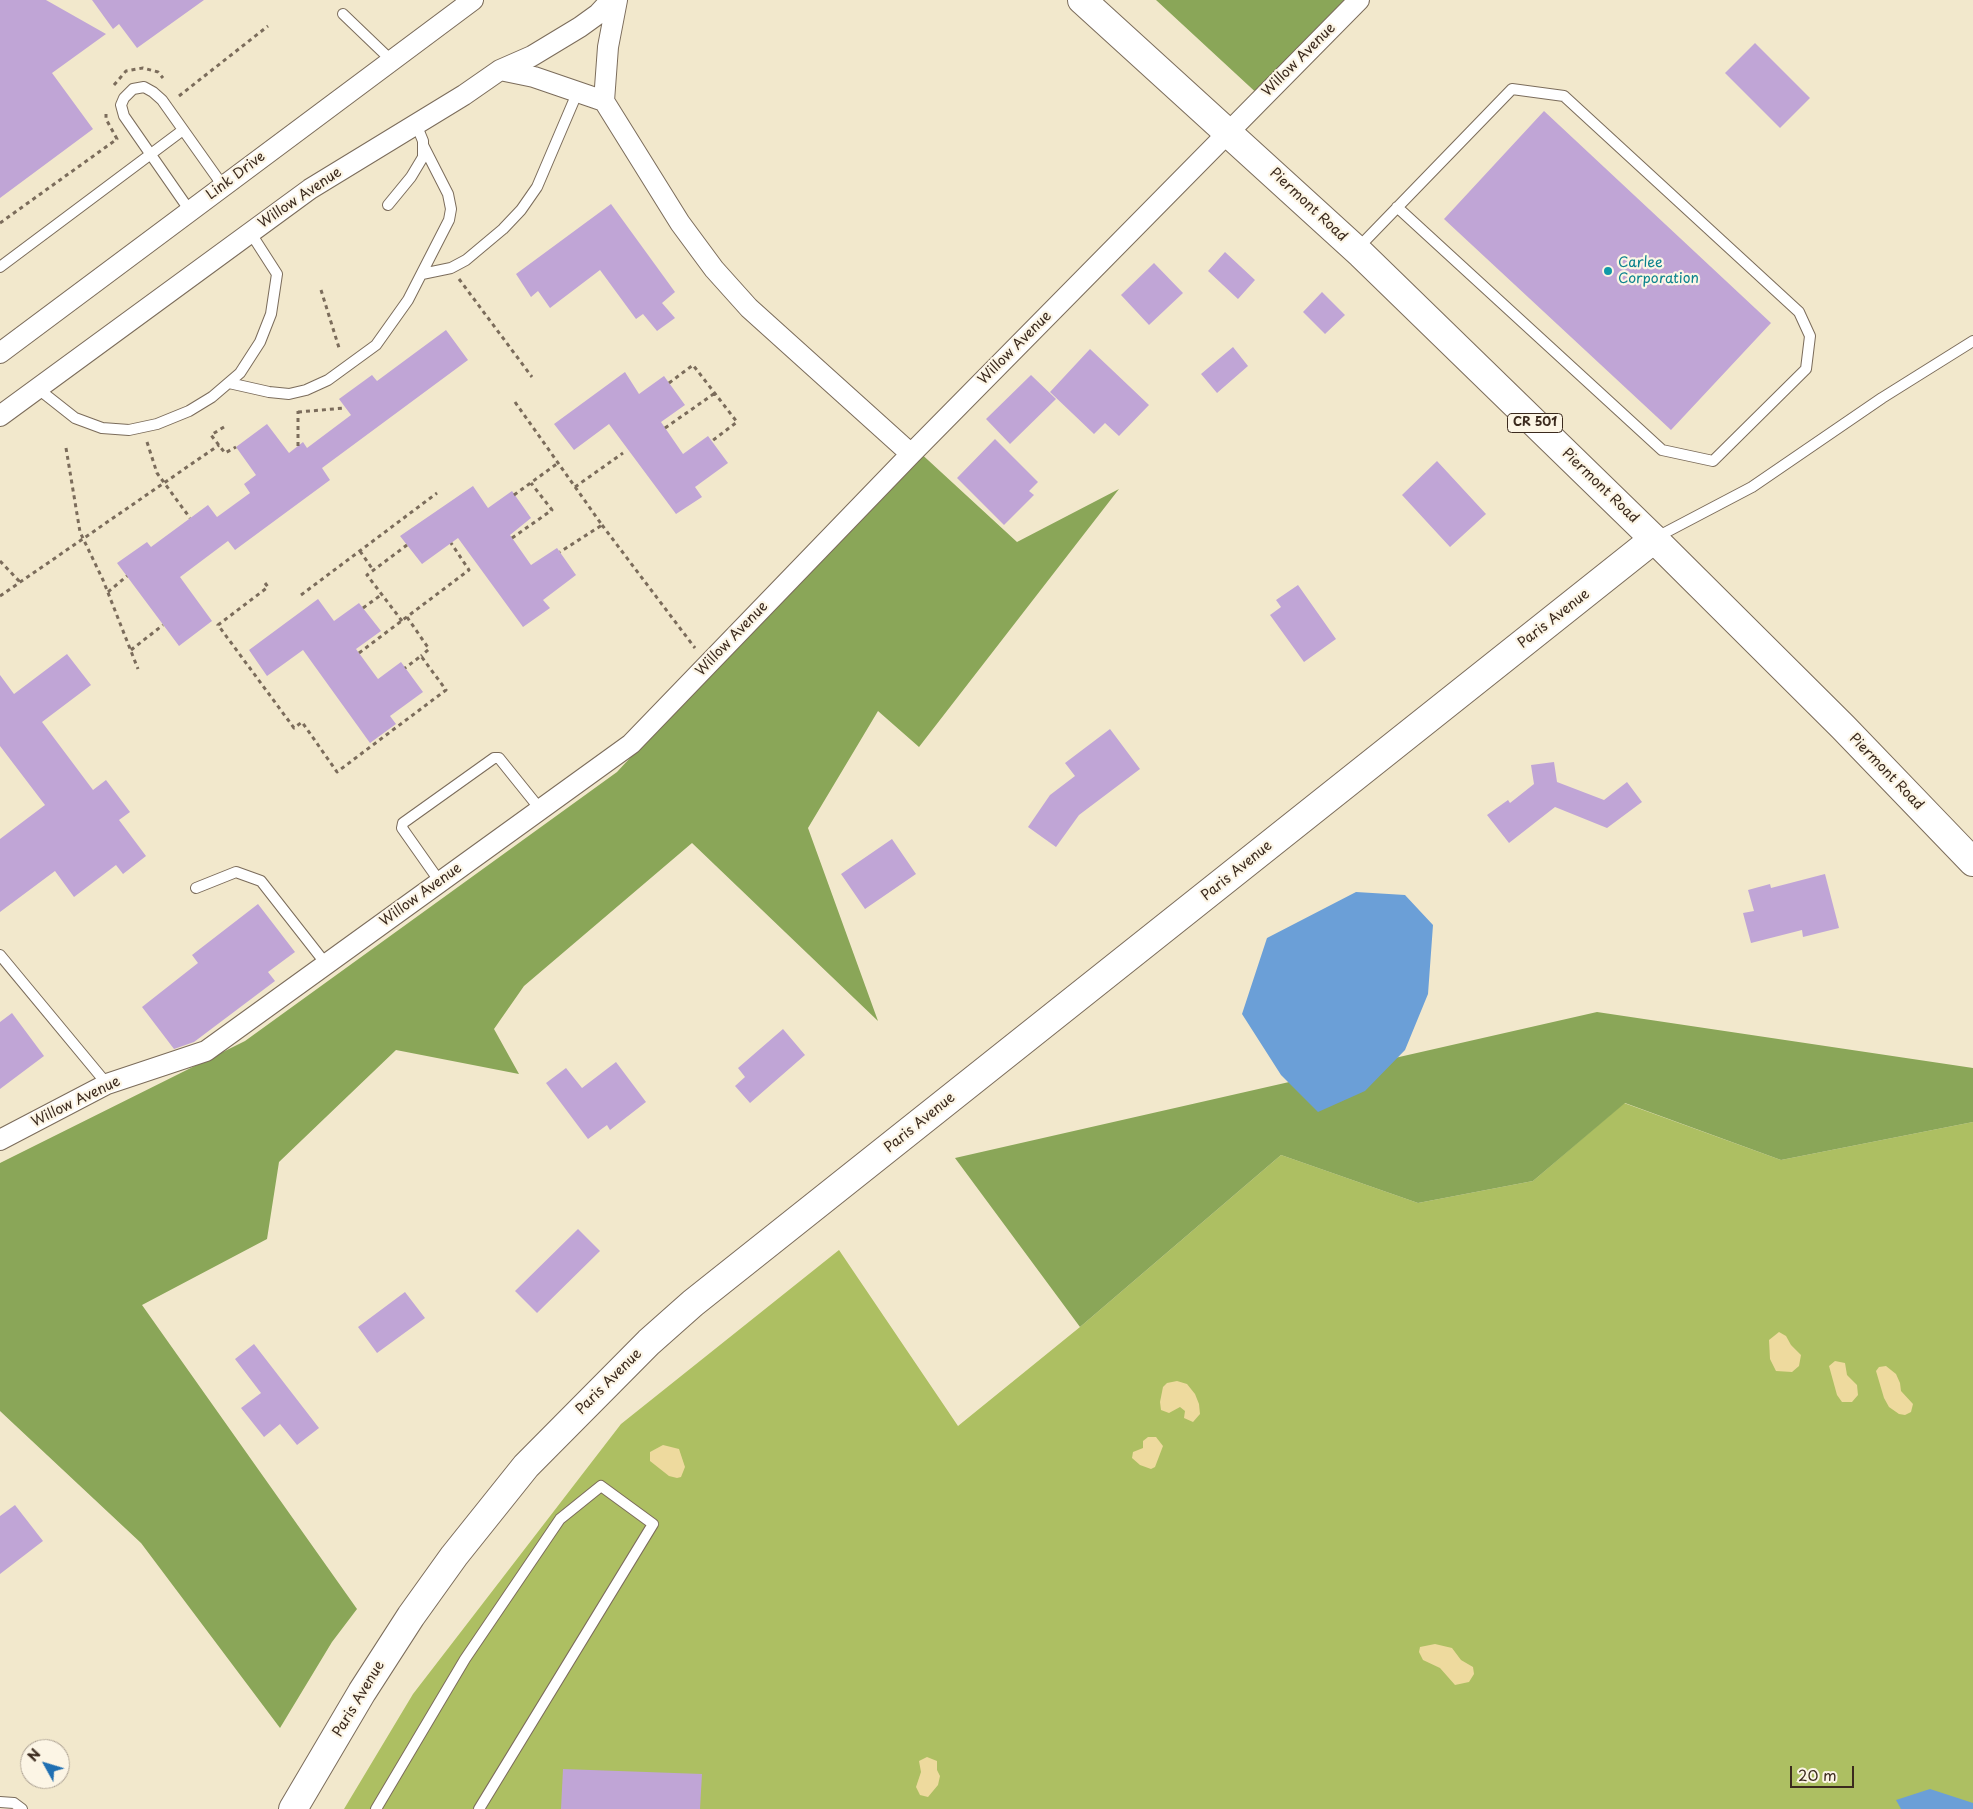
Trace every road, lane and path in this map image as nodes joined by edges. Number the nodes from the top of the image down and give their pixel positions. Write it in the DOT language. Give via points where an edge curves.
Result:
graph roads {
  1 [pos="473,0"];
  2 [pos="611,0"];
  3 [pos="617,0"];
  4 [pos="1082,0"];
  5 [pos="1359,0"];
  6 [pos="343,14"];
  7 [pos="392,61"];
  8 [pos="500,70"];
  9 [pos="578,91"];
  10 [pos="604,101"];
  11 [pos="416,124"];
  12 [pos="183,130"];
  13 [pos="1228,132"];
  14 [pos="423,145"];
  15 [pos="151,155"];
  16 [pos="223,186"];
  17 [pos="388,205"];
  18 [pos="1397,208"];
  19 [pos="190,211"];
  20 [pos="250,232"];
  21 [pos="1356,250"];
  22 [pos="0,267"];
  23 [pos="451,268"];
  24 [pos="422,274"];
  25 [pos="321,290"];
  26 [pos="1973,341"];
  27 [pos="0,352"];
  28 [pos="351,364"];
  29 [pos="532,377"];
  30 [pos="229,383"];
  31 [pos="669,383"];
  32 [pos="37,388"];
  33 [pos="715,393"];
  34 [pos="515,402"];
  35 [pos="346,408"];
  36 [pos="0,416"];
  37 [pos="224,427"];
  38 [pos="665,428"];
  39 [pos="712,441"];
  40 [pos="147,442"];
  41 [pos="219,445"];
  42 [pos="298,446"];
  43 [pos="236,447"];
  44 [pos="66,448"];
  45 [pos="623,453"];
  46 [pos="911,454"];
  47 [pos="558,463"];
  48 [pos="531,483"];
  49 [pos="163,484"];
  50 [pos="575,487"];
  51 [pos="437,494"];
  52 [pos="514,495"];
  53 [pos="190,518"];
  54 [pos="602,525"];
  55 [pos="512,538"];
  56 [pos="83,539"];
  57 [pos="1654,539"];
  58 [pos="451,543"];
  59 [pos="407,545"];
  60 [pos="360,551"];
  61 [pos="560,552"];
  62 [pos="0,561"];
  63 [pos="373,570"];
  64 [pos="127,576"];
  65 [pos="20,582"];
  66 [pos="265,583"];
  67 [pos="108,592"];
  68 [pos="381,594"];
  69 [pos="301,595"];
  70 [pos="0,596"];
  71 [pos="363,608"];
  72 [pos="407,617"];
  73 [pos="401,622"];
  74 [pos="163,625"];
  75 [pos="131,650"];
  76 [pos="359,653"];
  77 [pos="421,656"];
  78 [pos="707,664"];
  79 [pos="405,668"];
  80 [pos="138,669"];
  81 [pos="540,809"];
  82 [pos="1973,862"];
  83 [pos="440,882"];
  84 [pos="196,888"];
  85 [pos="0,955"];
  86 [pos="326,964"];
  87 [pos="107,1084"];
  88 [pos="0,1140"];
  89 [pos="0,1802"];
  90 [pos="22,1809"];
  91 [pos="293,1809"];
  92 [pos="376,1809"];
  93 [pos="479,1809"];
  1 -- 7 [label="street, Link Drive"];
  2 -- 8 [label="street, Willow Avenue" via="598,14 561,38"];
  3 -- 10 [label="street" via="608,47"];
  4 -- 13 [label="street, Piermont Road / CR 501"];
  5 -- 13 [label="street, Willow Avenue"];
  6 -- 7 [label="lane"];
  7 -- 16 [label="street, Link Drive"];
  8 -- 9 [label="street"];
  8 -- 11 [label="street, Willow Avenue"];
  9 -- 10 [label="street"];
  9 -- 23 [label="lane" via="537,187 521,210 484,247"];
  10 -- 46 [label="street" via="680,223 714,268 749,308"];
  11 -- 14 [label="lane"];
  11 -- 20 [label="street, Willow Avenue" via="310,189"];
  12 -- 15 [label="lane"];
  12 -- 15 [label="lane" via="154,92 144,87 133,89 121,105 124,116"];
  12 -- 16 [label="lane"];
  13 -- 21 [label="street, Piermont Road / CR 501"];
  13 -- 46 [label="street, Willow Avenue"];
  14 -- 17 [label="lane" via="423,156 411,177"];
  14 -- 24 [label="lane" via="448,194 451,209 443,234"];
  15 -- 19 [label="lane"];
  15 -- 22 [label="lane"];
  16 -- 19 [label="street, Link Drive"];
  18 -- 18 [label="lane" via="1512,88 1564,96 1800,312 1810,336 1806,369 1713,461 1662,450"];
  18 -- 21 [label="lane"];
  19 -- 27 [label="street, Link Drive"];
  20 -- 30 [label="lane" via="277,274 271,314 260,342 240,373"];
  20 -- 32 [label="street, Willow Avenue"];
  21 -- 57 [label="street, Piermont Road / CR 501"];
  23 -- 24 [label="lane"];
  23 -- 29 [label="path"];
  24 -- 28 [label="lane" via="393,324 376,345"];
  25 -- 28 [label="path" via="339,350"];
  26 -- 57 [label="lane" via="1882,398 1752,487"];
  28 -- 30 [label="lane" via="328,380 288,394"];
  30 -- 32 [label="lane" via="189,411 157,424 129,430 102,428 75,418"];
  31 -- 33 [label="path" via="693,365"];
  32 -- 36 [label="street, Willow Avenue"];
  33 -- 38 [label="path"];
  33 -- 39 [label="path" via="737,422"];
  34 -- 47 [label="path"];
  35 -- 42 [label="path" via="298,410"];
  37 -- 41 [label="path" via="211,435"];
  40 -- 49 [label="path"];
  41 -- 43 [label="path" via="225,453"];
  41 -- 49 [label="path"];
  44 -- 56 [label="path"];
  45 -- 50 [label="path"];
  46 -- 78 [label="street, Willow Avenue"];
  47 -- 48 [label="path"];
  47 -- 50 [label="path"];
  48 -- 52 [label="path"];
  48 -- 55 [label="path" via="552,510"];
  49 -- 53 [label="path"];
  49 -- 56 [label="path"];
  50 -- 54 [label="path"];
  51 -- 60 [label="path"];
  54 -- 61 [label="path"];
  54 -- 78 [label="path"];
  56 -- 65 [label="path"];
  56 -- 67 [label="path"];
  57 -- 82 [label="street, Piermont Road / CR 501"];
  57 -- 91 [label="street, Paris Avenue" via="693,1303 649,1342 526,1466 458,1550 366,1684"];
  58 -- 72 [label="path" via="469,570"];
  59 -- 63 [label="path"];
  60 -- 63 [label="path"];
  60 -- 69 [label="path"];
  62 -- 65 [label="path"];
  63 -- 68 [label="path" via="367,575"];
  64 -- 67 [label="path"];
  65 -- 70 [label="path"];
  66 -- 77 [label="path" via="268,587 218,625 294,728 302,722 337,772 446,690"];
  67 -- 75 [label="path"];
  68 -- 71 [label="path"];
  68 -- 73 [label="path"];
  72 -- 73 [label="path"];
  72 -- 77 [label="path" via="429,649"];
  73 -- 76 [label="path"];
  74 -- 75 [label="path"];
  75 -- 80 [label="path"];
  77 -- 79 [label="path"];
  78 -- 81 [label="street, Willow Avenue" via="631,744"];
  81 -- 83 [label="street, Willow Avenue"];
  81 -- 83 [label="lane" via="499,758 494,758 403,823 402,828"];
  83 -- 86 [label="street, Willow Avenue"];
  84 -- 86 [label="lane" via="236,872 261,881"];
  85 -- 87 [label="lane"];
  86 -- 87 [label="street, Willow Avenue" via="206,1051"];
  87 -- 88 [label="street, Willow Avenue"];
  89 -- 90 [label="lane" via="14,1803"];
  92 -- 93 [label="lane" via="465,1659 560,1519 601,1486 653,1524"];
}
